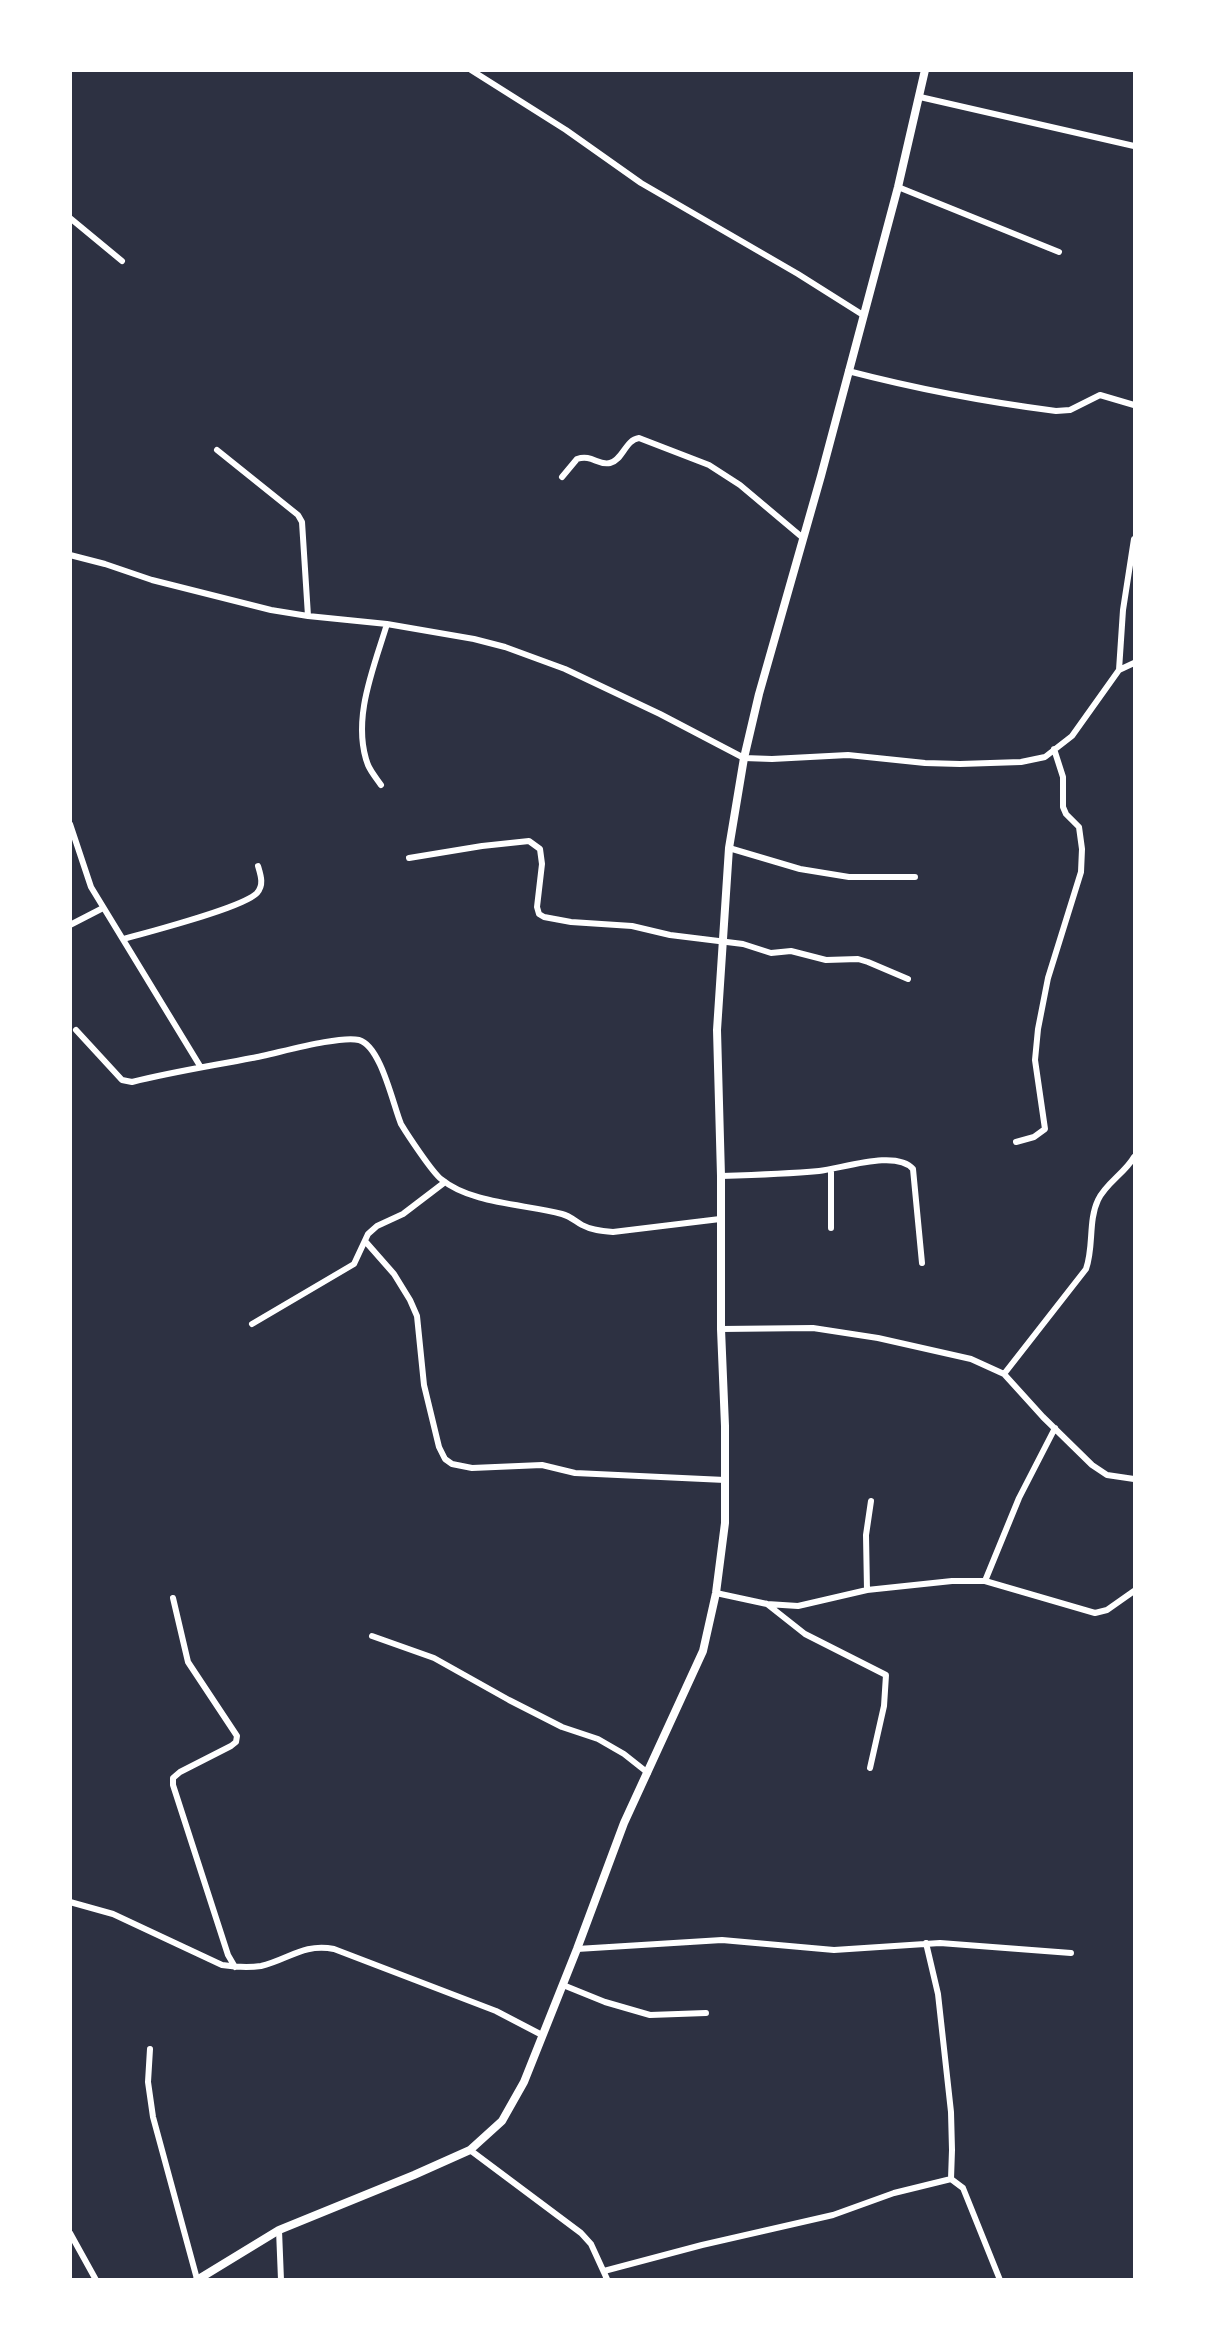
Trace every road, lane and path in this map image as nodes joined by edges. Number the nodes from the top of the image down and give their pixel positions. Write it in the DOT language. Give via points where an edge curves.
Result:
graph roads {
  1 [pos="471,70"];
  2 [pos="925,70"];
  3 [pos="920,97"];
  4 [pos="1134,146"];
  5 [pos="898,187"];
  6 [pos="72,223"];
  7 [pos="1059,252"];
  8 [pos="122,261"];
  9 [pos="863,315"];
  10 [pos="848,371"];
  11 [pos="1134,405"];
  12 [pos="217,450"];
  13 [pos="562,477"];
  14 [pos="803,537"];
  15 [pos="1134,540"];
  16 [pos="70,555"];
  17 [pos="308,616"];
  18 [pos="387,624"];
  19 [pos="1134,663"];
  20 [pos="1119,670"];
  21 [pos="1054,749"];
  22 [pos="744,758"];
  23 [pos="381,785"];
  24 [pos="70,824"];
  25 [pos="72,834"];
  26 [pos="729,848"];
  27 [pos="409,858"];
  28 [pos="258,866"];
  29 [pos="915,877"];
  30 [pos="103,908"];
  31 [pos="70,925"];
  32 [pos="124,939"];
  33 [pos="722,942"];
  34 [pos="908,979"];
  35 [pos="76,1030"];
  36 [pos="200,1066"];
  37 [pos="1016,1142"];
  38 [pos="1134,1157"];
  39 [pos="831,1169"];
  40 [pos="721,1176"];
  41 [pos="445,1182"];
  42 [pos="720,1220"];
  43 [pos="831,1228"];
  44 [pos="365,1241"];
  45 [pos="922,1263"];
  46 [pos="252,1324"];
  47 [pos="722,1329"];
  48 [pos="1004,1374"];
  49 [pos="1055,1428"];
  50 [pos="1134,1479"];
  51 [pos="725,1480"];
  52 [pos="871,1501"];
  53 [pos="985,1581"];
  54 [pos="867,1590"];
  55 [pos="1134,1591"];
  56 [pos="716,1593"];
  57 [pos="173,1599"];
  58 [pos="767,1604"];
  59 [pos="372,1636"];
  60 [pos="870,1768"];
  61 [pos="648,1773"];
  62 [pos="70,1902"];
  63 [pos="926,1944"];
  64 [pos="577,1949"];
  65 [pos="1071,1953"];
  66 [pos="235,1967"];
  67 [pos="563,1985"];
  68 [pos="706,2013"];
  69 [pos="542,2035"];
  70 [pos="150,2049"];
  71 [pos="470,2150"];
  72 [pos="951,2179"];
  73 [pos="279,2230"];
  74 [pos="70,2233"];
  75 [pos="604,2271"];
  76 [pos="607,2279"];
  77 [pos="96,2280"];
  78 [pos="197,2280"];
  79 [pos="281,2280"];
  80 [pos="1000,2280"];
  1 -- 9 [label="street" via="641,183"];
  2 -- 3 [label="main road"];
  3 -- 4 [label="street"];
  3 -- 5 [label="main road"];
  5 -- 7 [label="street"];
  5 -- 9 [label="main road"];
  6 -- 8 [label="street"];
  9 -- 10 [label="main road"];
  10 -- 11 [label="street" via="894,384 1056,411 1070,410 1100,395"];
  10 -- 14 [label="main road"];
  12 -- 17 [label="street" via="302,522"];
  13 -- 14 [label="street" via="577,459 591,458 602,464 615,461 631,441 639,438 709,465"];
  14 -- 22 [label="main road"];
  15 -- 20 [label="street"];
  16 -- 17 [label="street" via="173,585"];
  17 -- 18 [label="street"];
  18 -- 22 [label="street" via="474,639 532,656 650,709"];
  18 -- 23 [label="street" via="363,708 364,747 369,767"];
  19 -- 20 [label="street"];
  20 -- 21 [label="street" via="1072,736"];
  21 -- 22 [label="street" via="1045,757 1021,762 960,764 848,755"];
  21 -- 37 [label="street" via="1063,777 1063,807 1079,827 1081,836 1081,872 1048,978 1038,1029 1036,1070 1045,1129"];
  22 -- 26 [label="main road"];
  24 -- 25 [label="street"];
  25 -- 30 [label="street"];
  26 -- 29 [label="street" via="800,870 849,877"];
  26 -- 33 [label="main road"];
  27 -- 33 [label="street" via="529,841 540,849 537,906 544,917 624,925"];
  28 -- 32 [label="street" via="262,881 256,894 248,899"];
  30 -- 31 [label="street"];
  30 -- 32 [label="street"];
  32 -- 36 [label="street"];
  33 -- 34 [label="street" via="771,953 799,951 826,960 868,962"];
  33 -- 40 [label="main road" via="717,1030"];
  35 -- 36 [label="street" via="126,1082"];
  36 -- 41 [label="street" via="359,1040 378,1064 402,1124"];
  38 -- 48 [label="street" via="1098,1200 1086,1269"];
  39 -- 40 [label="street"];
  39 -- 43 [label="street"];
  39 -- 45 [label="street" via="866,1161 911,1166"];
  40 -- 42 [label="main road"];
  41 -- 42 [label="street" via="491,1200 565,1215 583,1226 613,1232"];
  41 -- 44 [label="street" via="403,1214 377,1226"];
  42 -- 47 [label="main road"];
  44 -- 46 [label="street" via="354,1264"];
  44 -- 51 [label="street" via="393,1274 417,1316 424,1385 439,1447 452,1464 472,1468 542,1465 574,1473"];
  47 -- 48 [label="street" via="796,1328 866,1336 955,1354"];
  47 -- 51 [label="main road"];
  48 -- 49 [label="street"];
  49 -- 50 [label="street" via="1098,1469"];
  49 -- 53 [label="street" via="1019,1498"];
  51 -- 56 [label="main road" via="725,1523"];
  52 -- 54 [label="street" via="866,1534"];
  53 -- 54 [label="street"];
  53 -- 55 [label="street" via="1095,1613 1107,1610"];
  54 -- 58 [label="street" via="798,1606"];
  56 -- 58 [label="street"];
  56 -- 61 [label="main road" via="703,1651"];
  57 -- 66 [label="street" via="188,1662 237,1736 231,1746 173,1778"];
  58 -- 60 [label="street" via="805,1634 886,1675 884,1706"];
  59 -- 61 [label="street" via="434,1658 562,1727 598,1739"];
  61 -- 64 [label="main road" via="624,1823"];
  62 -- 66 [label="street" via="113,1914 222,1965"];
  63 -- 64 [label="street" via="834,1950 722,1940"];
  63 -- 65 [label="street"];
  63 -- 72 [label="street" via="938,1994 951,2112"];
  64 -- 67 [label="main road"];
  66 -- 69 [label="street" via="260,1966 316,1947 334,1949 496,2011"];
  67 -- 68 [label="street" via="650,2015"];
  67 -- 69 [label="main road"];
  69 -- 71 [label="main road" via="524,2082 502,2121"];
  70 -- 78 [label="street" via="148,2082 153,2117"];
  71 -- 73 [label="main road"];
  71 -- 75 [label="street" via="581,2234 591,2244"];
  72 -- 75 [label="street" via="894,2193 833,2215"];
  72 -- 80 [label="street" via="963,2188"];
  73 -- 78 [label="main road"];
  73 -- 79 [label="street"];
  74 -- 77 [label="street"];
  75 -- 76 [label="street"];
}
